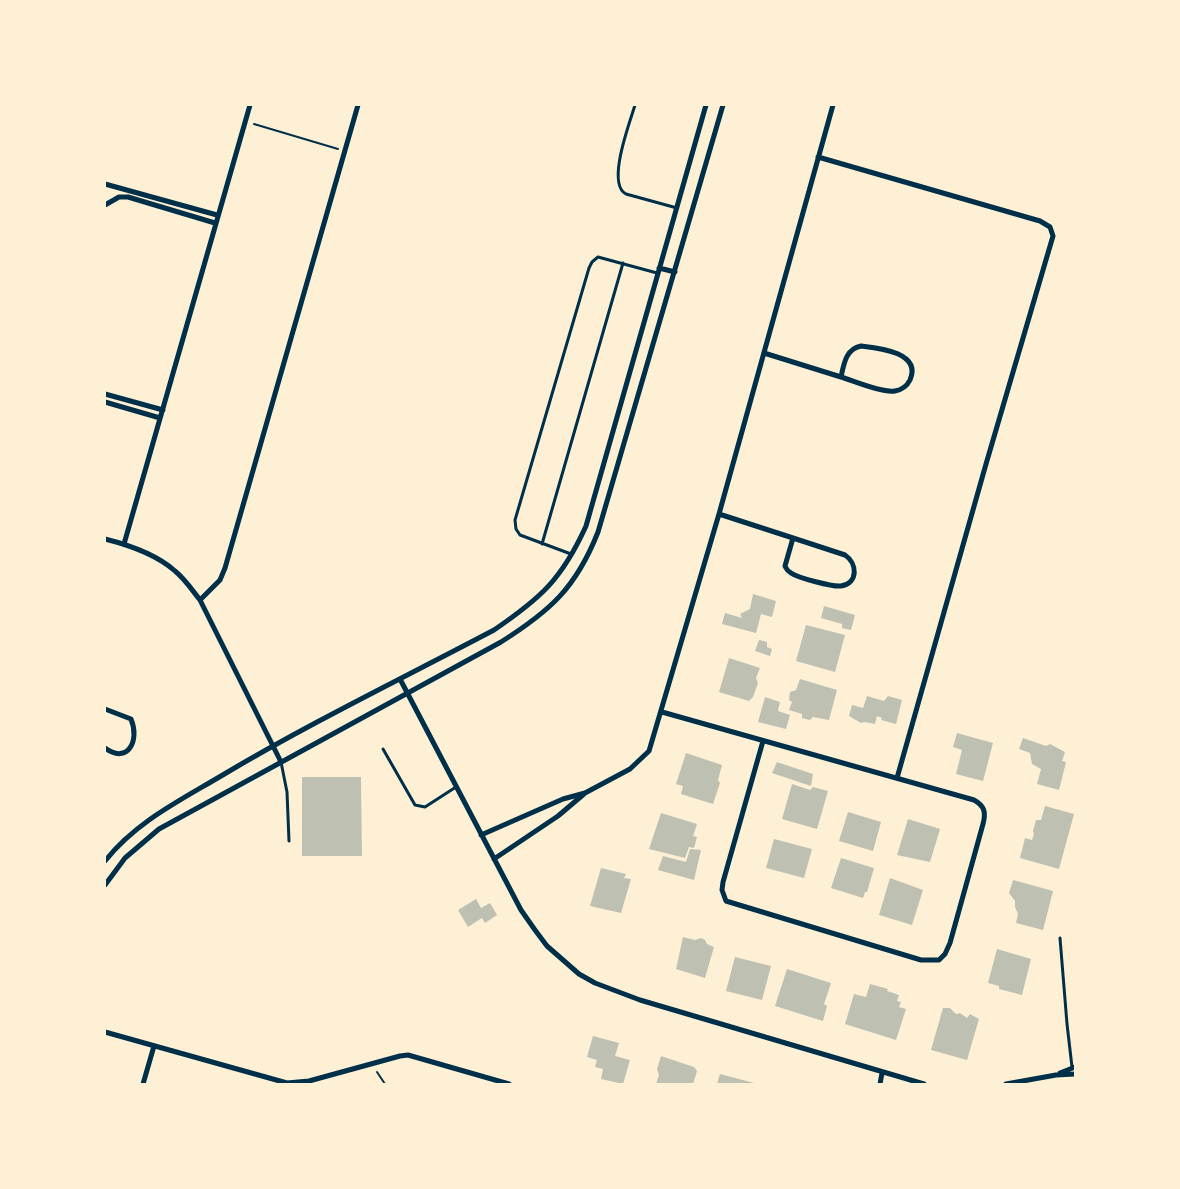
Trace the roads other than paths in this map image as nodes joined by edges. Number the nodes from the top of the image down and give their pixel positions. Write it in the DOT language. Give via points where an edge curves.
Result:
graph roads {
  1 [pos="250,105"];
  2 [pos="358,105"];
  3 [pos="635,105"];
  4 [pos="706,105"];
  5 [pos="723,105"];
  6 [pos="833,105"];
  7 [pos="818,157"];
  8 [pos="105,183"];
  9 [pos="105,206"];
  10 [pos="676,208"];
  11 [pos="218,215"];
  12 [pos="215,223"];
  13 [pos="623,263"];
  14 [pos="658,271"];
  15 [pos="675,272"];
  16 [pos="764,353"];
  17 [pos="841,376"];
  18 [pos="105,394"];
  19 [pos="105,402"];
  20 [pos="163,410"];
  21 [pos="160,418"];
  22 [pos="719,514"];
  23 [pos="793,538"];
  24 [pos="105,539"];
  25 [pos="124,544"];
  26 [pos="542,544"];
  27 [pos="573,555"];
  28 [pos="200,600"];
  29 [pos="400,679"];
  30 [pos="408,693"];
  31 [pos="105,709"];
  32 [pos="662,712"];
  33 [pos="763,741"];
  34 [pos="274,745"];
  35 [pos="383,749"];
  36 [pos="106,751"];
  37 [pos="281,762"];
  38 [pos="897,778"];
  39 [pos="456,787"];
  40 [pos="585,793"];
  41 [pos="481,835"];
  42 [pos="289,841"];
  43 [pos="494,859"];
  44 [pos="105,861"];
  45 [pos="105,885"];
  46 [pos="1060,938"];
  47 [pos="105,1032"];
  48 [pos="154,1046"];
  49 [pos="1074,1070"];
  50 [pos="882,1073"];
  51 [pos="897,1081"];
  52 [pos="143,1084"];
  53 [pos="509,1084"];
  54 [pos="880,1084"];
  55 [pos="924,1084"];
  56 [pos="1006,1084"];
  1 -- 11 [label="street"];
  2 -- 28 [label="street" via="225,568 220,580"];
  3 -- 10 [label="lane" via="619,165 619,187 626,194"];
  4 -- 10 [label="street"];
  5 -- 15 [label="street"];
  6 -- 7 [label="street"];
  7 -- 16 [label="street"];
  7 -- 38 [label="street" via="1040,221 1050,227 1053,236"];
  8 -- 11 [label="street"];
  9 -- 12 [label="street" via="119,197 128,197"];
  10 -- 14 [label="street"];
  11 -- 12 [label="street"];
  12 -- 20 [label="street"];
  13 -- 14 [label="lane"];
  13 -- 26 [label="lane"];
  13 -- 26 [label="lane" via="598,257 592,262 518,507 516,529 520,535"];
  14 -- 15 [label="street"];
  14 -- 27 [label="street" via="586,526"];
  15 -- 30 [label="street" via="598,532 572,584 532,622"];
  16 -- 17 [label="street"];
  16 -- 22 [label="street"];
  17 -- 17 [label="street" via="895,391 910,381 910,364 897,353 854,347"];
  18 -- 20 [label="street"];
  19 -- 21 [label="street"];
  20 -- 21 [label="street"];
  21 -- 25 [label="street"];
  22 -- 23 [label="street"];
  22 -- 32 [label="street"];
  23 -- 23 [label="street" via="851,559 855,566 851,581 837,586 791,573 785,566"];
  24 -- 25 [label="street"];
  25 -- 28 [label="street" via="174,570"];
  26 -- 27 [label="lane"];
  27 -- 29 [label="street" via="524,610"];
  28 -- 34 [label="street"];
  29 -- 30 [label="street"];
  29 -- 34 [label="street"];
  30 -- 37 [label="street"];
  30 -- 39 [label="street"];
  31 -- 36 [label="street" via="131,719 135,735 127,751"];
  32 -- 33 [label="street"];
  32 -- 40 [label="street" via="649,752 641,762"];
  33 -- 38 [label="street"];
  33 -- 38 [label="street" via="723,882 726,902 921,960 939,960 950,943 984,809 974,800"];
  34 -- 37 [label="street"];
  34 -- 44 [label="street" via="145,821"];
  35 -- 39 [label="lane" via="415,805 425,807"];
  37 -- 42 [label="lane"];
  37 -- 45 [label="street" via="159,829 125,858"];
  39 -- 41 [label="street"];
  40 -- 41 [label="street"];
  40 -- 43 [label="street"];
  41 -- 43 [label="street"];
  43 -- 50 [label="street" via="521,910 547,946 595,983"];
  46 -- 49 [label="lane" via="1066,1024"];
  47 -- 48 [label="street"];
  48 -- 52 [label="street"];
  48 -- 53 [label="street" via="288,1083 408,1055"];
  49 -- 56 [label="street"];
  50 -- 51 [label="street"];
  50 -- 54 [label="street"];
  51 -- 55 [label="street"];
}
